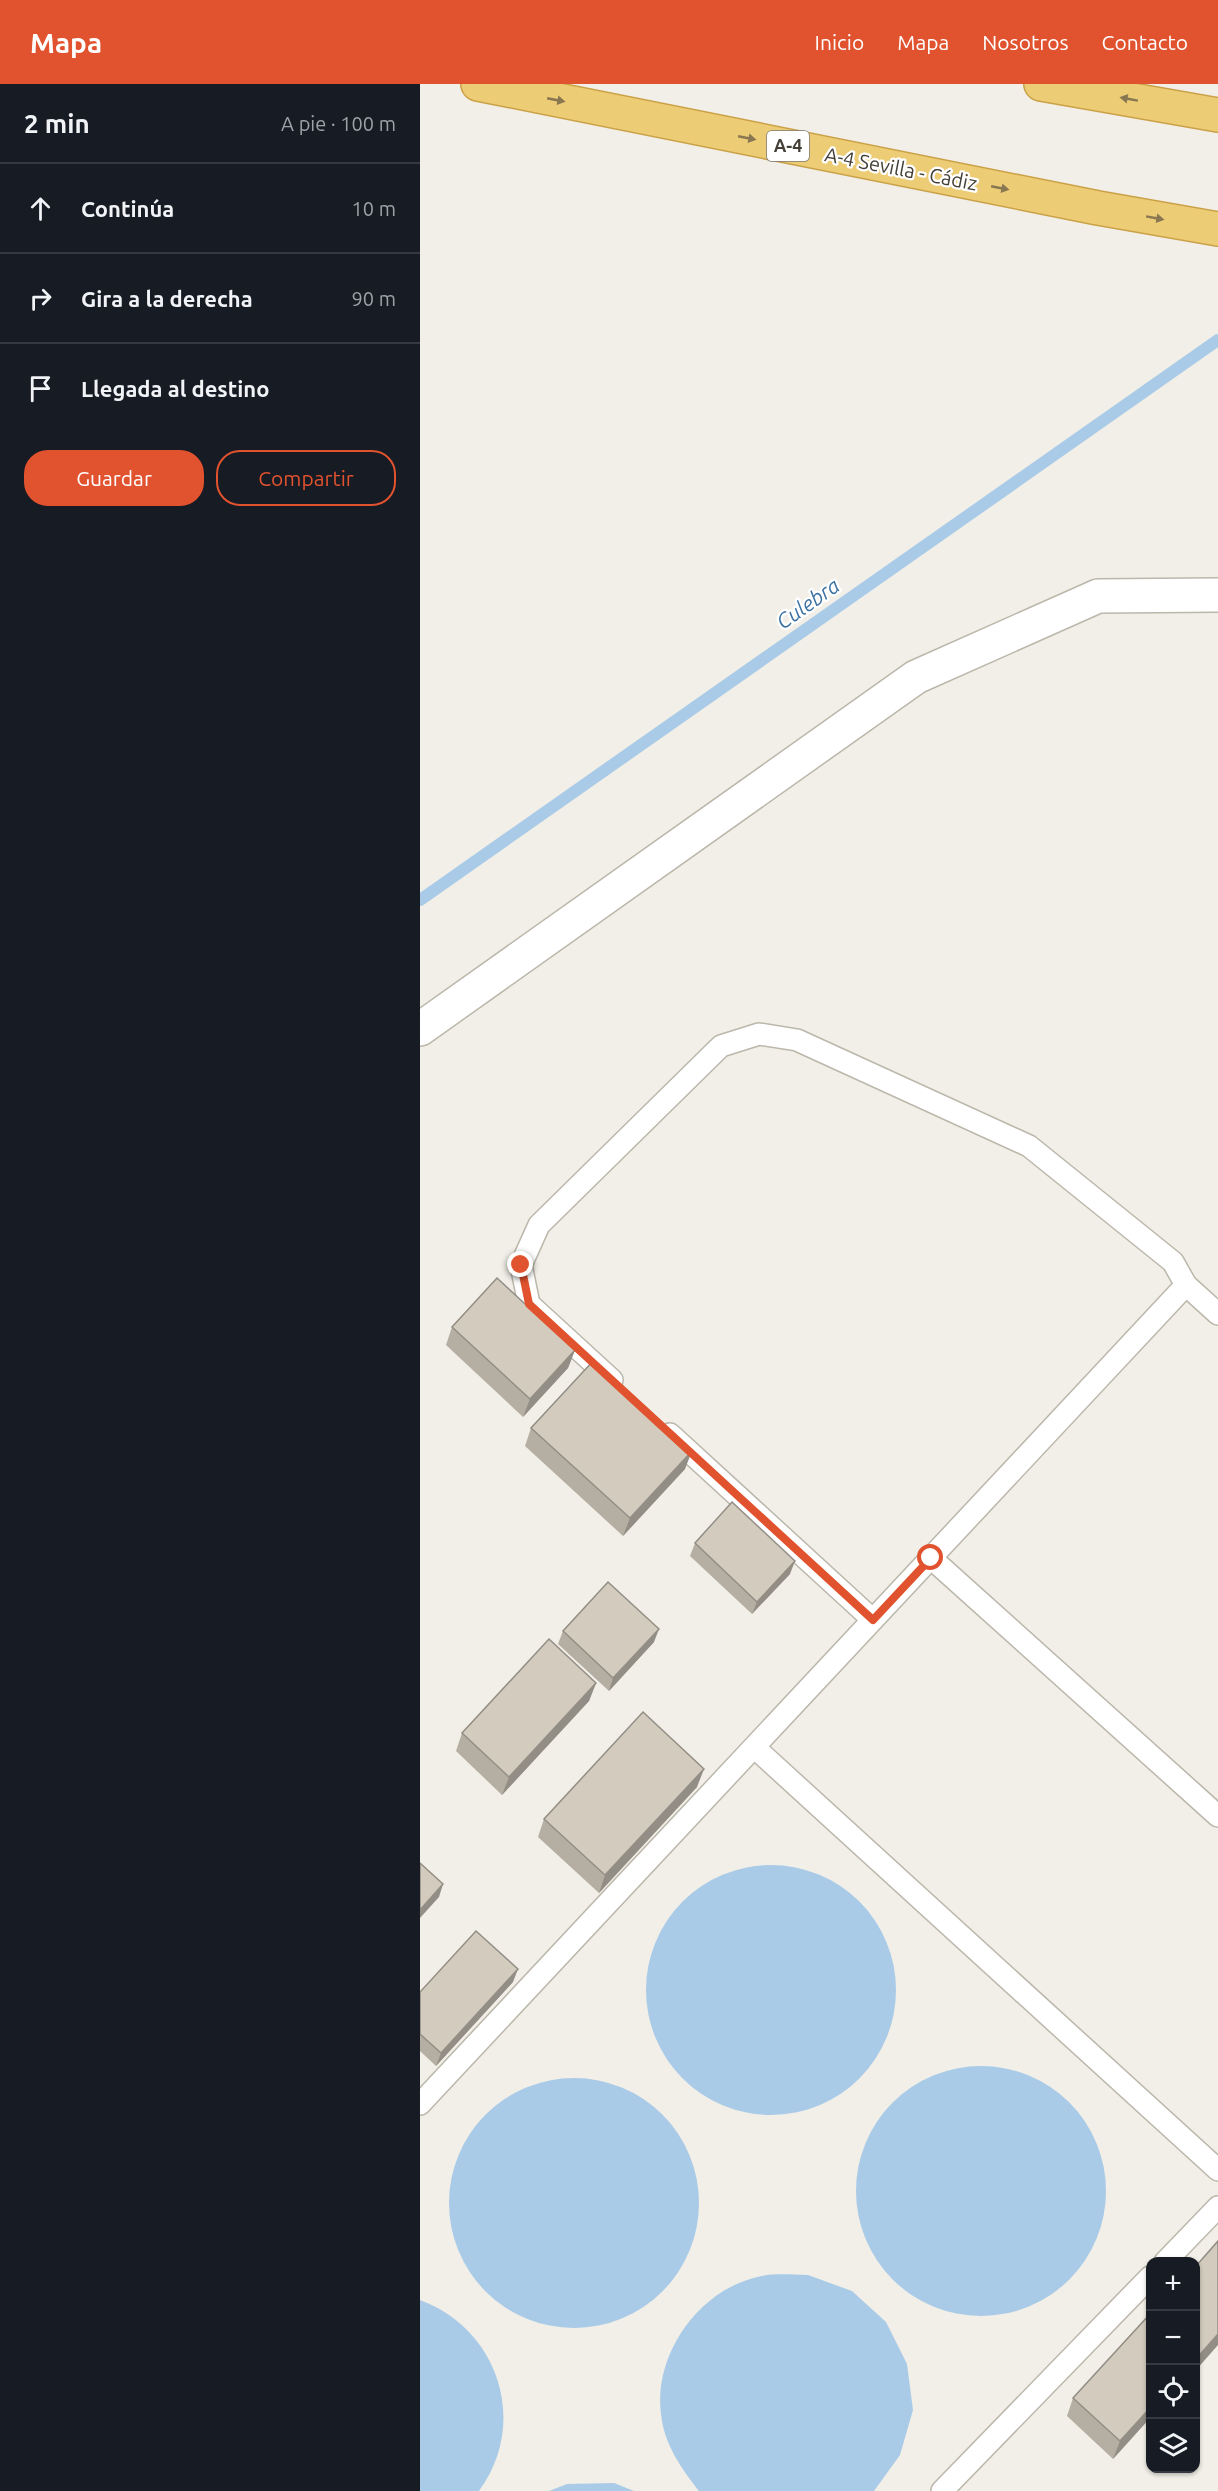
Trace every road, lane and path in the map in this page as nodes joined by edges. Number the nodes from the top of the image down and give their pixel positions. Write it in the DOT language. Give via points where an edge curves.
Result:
graph roads {
  1 [pos="478,84"];
  2 [pos="1041,84"];
  3 [pos="1202,112"];
  4 [pos="1218,230"];
  5 [pos="1218,595"];
  6 [pos="420,1029"];
  7 [pos="1186,1285"];
  8 [pos="1218,1314"];
  9 [pos="626,1393"];
  10 [pos="653,1418"];
  11 [pos="931,1558"];
  12 [pos="873,1620"];
  13 [pos="754,1747"];
  14 [pos="1218,1816"];
  15 [pos="420,2104"];
  16 [pos="1218,2170"];
  17 [pos="1218,2207"];
  18 [pos="1170,2257"];
  19 [pos="1146,2281"];
  20 [pos="942,2491"];
  1 -- 4 [label="highway, A-4 Sevilla - Cádiz / A-4, one-way"];
  3 -- 2 [label="highway, one-way"];
  5 -- 6 [label="street" via="1098,596 916,677"];
  7 -- 8 [label="lane"];
  7 -- 9 [label="lane" via="1173,1262 1029,1146 797,1040 759,1034 721,1046 539,1225 521,1265 529,1304"];
  7 -- 11 [label="lane"];
  10 -- 12 [label="lane"];
  11 -- 12 [label="lane"];
  11 -- 14 [label="lane"];
  12 -- 13 [label="lane"];
  13 -- 15 [label="lane"];
  13 -- 16 [label="lane"];
  17 -- 18 [label="lane"];
  19 -- 20 [label="lane"];
}
